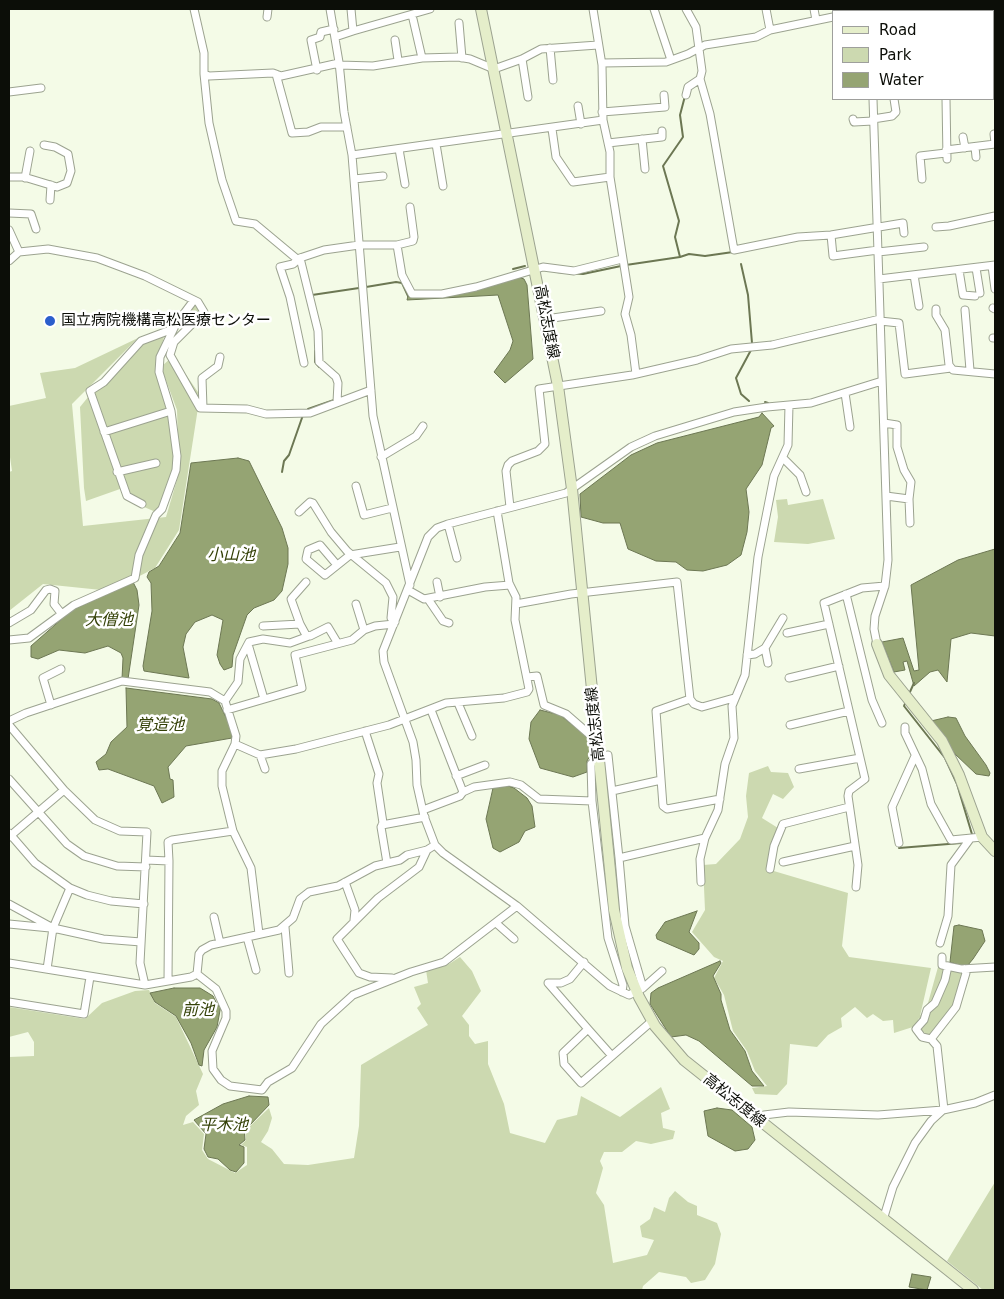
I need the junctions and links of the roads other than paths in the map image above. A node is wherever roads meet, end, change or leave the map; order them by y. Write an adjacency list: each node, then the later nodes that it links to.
1 (194, 9): 34 (street)
2 (330, 9): 17 (street)
3 (351, 9): 19 (street)
4 (430, 9): 19 (street)
5 (481, 9): 32 (main road, 高松志度線)
6 (593, 9): 22 (street)
7 (654, 9): 29 (street)
8 (686, 9): 24 (street)
9 (766, 9): 18 (street)
10 (814, 9): 15 (street)
11 (870, 10): 12 (street)
12 (887, 10)
13 (832, 17): 15 (street)
14 (413, 19): 25 (street)
15 (816, 20): 18 (street)
16 (459, 23): 26 (street)
17 (334, 29): 20 (street); 33 (street)
18 (770, 30): 24 (street)
19 (353, 31): 20 (street)
20 (335, 38): 31 (street)
21 (395, 40): 28 (street)
22 (598, 45): 23 (street); 30 (street)
23 (550, 48): 27 (street); 37 (street)
24 (697, 49): 29 (street); 36 (street)
25 (422, 58): 26 (street); 28 (street)
26 (462, 58): 32 (street)
27 (522, 59): 32 (street); 42 (street)
28 (398, 60): 31 (street)
29 (671, 60): 30 (street)
30 (602, 63): 47 (street)
31 (339, 64): 33 (street); 52 (street)
32 (494, 69): 56 (main road, 高松志度線)
33 (317, 70): 35 (street)
34 (204, 74): 35 (street); 95 (street)
35 (276, 74): 52 (street)
36 (700, 79): 41 (street); 89 (street)
37 (554, 80)
38 (40, 88): 39 (street)
39 (9, 92)
40 (664, 95): 47 (street)
41 (686, 95)
42 (528, 97)
43 (873, 100): 50 (street)
44 (894, 100): 50 (street)
45 (946, 100): 67 (street)
46 (578, 106): 51 (street)
47 (602, 112): 49 (street)
48 (853, 119): 50 (street)
49 (603, 120): 51 (street); 59 (street)
50 (873, 120): 84 (street)
51 (581, 124): 53 (street)
52 (347, 127): 68 (street)
53 (552, 129): 56 (street); 73 (street)
54 (662, 131): 58 (street)
55 (994, 134): 61 (street)
56 (507, 135): 60 (street); 100 (main road, 高松志度線)
57 (963, 138): 64 (street)
58 (642, 139): 59 (street); 70 (street)
59 (608, 142): 73 (street)
60 (436, 144): 65 (street); 79 (street)
61 (995, 144): 63 (street)
62 (44, 146): 78 (street)
63 (975, 147): 64 (street); 69 (street)
64 (965, 148): 67 (street)
65 (399, 149): 68 (street); 77 (street)
66 (30, 150): 74 (street)
67 (947, 154): 76 (street)
68 (352, 155): 75 (street)
69 (976, 158)
70 (645, 169)
71 (383, 176): 75 (street)
72 (9, 177): 74 (street)
73 (610, 177): 97 (street)
74 (25, 178): 78 (street)
75 (354, 179): 90 (street)
76 (922, 179)
77 (405, 184)
78 (52, 185): 80 (street)
79 (443, 186)
80 (50, 200)
81 (410, 207): 91 (street)
82 (9, 213): 86 (street)
83 (995, 216): 85 (street)
84 (877, 227): 88 (street); 89 (street); 93 (street)
85 (936, 227)
86 (36, 229)
87 (9, 230): 94 (street)
88 (904, 233)
89 (831, 235): 93 (street)
90 (359, 245): 91 (street); 95 (street); 121 (street)
91 (397, 245): 100 (street)
92 (924, 247): 93 (street)
93 (878, 251): 103 (street)
94 (20, 252): 96 (street); 105 (street)
95 (299, 259): 114 (street); 123 (street)
96 (9, 261)
97 (624, 263): 100 (street); 117 (street)
98 (994, 266): 99 (street); 104 (street)
99 (976, 268): 101 (street); 101 (street)
100 (536, 270): 110 (main road, 高松志度線)
101 (959, 270): 102 (street)
102 (914, 275): 103 (street); 106 (street)
103 (879, 279): 111 (street)
104 (995, 289)
105 (194, 300): 112 (street); 125 (street)
106 (918, 306)
107 (936, 309): 115 (street)
108 (965, 310): 116 (street)
109 (601, 311): 110 (street)
110 (546, 319): 120 (main road, 高松志度線)
111 (880, 320): 115 (street); 117 (street); 119 (street)
112 (173, 328): 126 (street); 130 (street)
113 (220, 357): 125 (street)
114 (304, 363)
115 (952, 368): 116 (street)
116 (970, 370): 118 (street)
117 (636, 374): 120 (street)
118 (995, 374)
119 (882, 381): 122 (street); 127 (street)
120 (558, 386): 136 (main road, 高松志度線); 141 (street)
121 (370, 390): 123 (street); 131 (street)
122 (845, 393): 124 (street); 129 (street)
123 (337, 402): 125 (street)
124 (789, 406): 132 (street); 136 (street)
125 (203, 408)
126 (171, 411): 130 (street); 162 (street)
127 (884, 423): 138 (street); 139 (street)
128 (423, 426): 131 (street)
129 (850, 427)
130 (104, 432): 134 (street)
131 (382, 457): 142 (street)
132 (783, 458): 137 (street); 178 (street)
133 (156, 463): 134 (street)
134 (117, 472): 140 (street)
135 (356, 486): 142 (street)
136 (572, 489): 141 (street); 156 (main road, 高松志度線)
137 (806, 492)
138 (886, 496): 139 (street); 154 (street)
139 (909, 499): 145 (street)
140 (142, 504)
141 (510, 507): 143 (street)
142 (392, 508): 147 (street)
143 (497, 511): 146 (street); 153 (street)
144 (299, 512): 148 (street)
145 (910, 523)
146 (448, 524): 149 (street); 155 (street)
147 (400, 546): 148 (street); 155 (street)
148 (353, 554): 150 (street); 165 (street)
149 (457, 558)
150 (338, 565): 150 (street)
151 (306, 582): 167 (street)
152 (437, 582): 158 (street)
153 (510, 585): 158 (street); 161 (street)
154 (885, 586): 157 (street); 176 (street)
155 (409, 587): 159 (street); 165 (street)
156 (582, 593): 161 (street); 186 (street); 200 (main road, 高松志度線)
157 (846, 594): 168 (street); 195 (street)
158 (440, 597): 159 (street)
159 (428, 598): 166 (street)
160 (356, 604): 170 (street)
161 (516, 604): 182 (street)
162 (61, 613): 164 (street); 173 (street)
163 (783, 618): 177 (street)
164 (9, 623)
165 (395, 623): 170 (street); 193 (street)
166 (449, 623)
167 (300, 624): 169 (street); 172 (street)
168 (829, 624): 171 (street); 180 (street)
169 (263, 626)
170 (364, 630): 174 (street)
171 (787, 633)
172 (310, 636): 174 (street); 175 (street)
173 (9, 640)
174 (337, 642): 184 (street)
175 (248, 644): 184 (street); 187 (street)
176 (876, 644): 224 (main road)
177 (765, 648): 178 (street); 179 (street)
178 (747, 655): 185 (street)
179 (768, 663)
180 (839, 666): 183 (street); 192 (street)
181 (61, 669): 189 (street)
182 (526, 677): 188 (street); 200 (street)
183 (789, 678)
184 (264, 698): 190 (street)
185 (734, 698): 186 (street); 215 (street)
186 (690, 699): 211 (street)
187 (225, 701): 189 (street); 190 (street)
188 (458, 703): 191 (street); 199 (street)
189 (51, 705): 194 (street)
190 (227, 710): 201 (street)
191 (431, 710): 193 (street); 209 (street)
192 (849, 712): 196 (street); 205 (street)
193 (405, 720): 198 (street); 219 (street)
194 (9, 723): 212 (street)
195 (882, 723)
196 (790, 725)
197 (905, 727): 203 (street)
198 (365, 731): 202 (street); 220 (street)
199 (472, 736)
200 (597, 741): 204 (main road, 高松志度線)
201 (235, 744): 202 (street); 221 (street)
202 (260, 755): 207 (street)
203 (915, 756): 225 (street); 226 (street)
204 (599, 757): 213 (street); 216 (street); 271 (main road, 高松志度線)
205 (860, 758): 208 (street); 217 (street)
206 (485, 765): 209 (street)
207 (265, 769)
208 (799, 769)
209 (456, 776): 214 (street)
210 (9, 778): 218 (street)
211 (661, 780): 213 (street); 215 (street)
212 (64, 790): 218 (street); 235 (street)
213 (612, 791): 231 (street)
214 (463, 792): 216 (street); 219 (street)
215 (720, 799): 223 (street)
216 (592, 802): 272 (street)
217 (849, 807): 228 (street); 236 (street)
218 (38, 812): 222 (street); 235 (street)
219 (424, 814): 220 (street); 227 (street)
220 (382, 825): 234 (street)
221 (233, 831): 232 (street); 250 (street)
222 (10, 835): 240 (street)
223 (705, 838): 231 (street); 238 (street)
224 (982, 838): 225 (street); 230 (main road)
225 (970, 839): 255 (street)
226 (899, 843)
227 (435, 845): 229 (street); 243 (street)
228 (855, 846): 233 (street); 239 (street)
229 (427, 850): 234 (street); 245 (street)
230 (995, 851)
231 (619, 858): 271 (street)
232 (168, 861): 235 (street); 269 (street)
233 (783, 862)
234 (387, 863): 237 (street)
235 (146, 864): 242 (street)
236 (770, 869)
237 (345, 882): 245 (street); 248 (street)
238 (702, 882)
239 (856, 887)
240 (70, 888): 242 (street); 249 (street)
241 (9, 904): 249 (street)
242 (144, 904): 253 (street)
243 (517, 906): 246 (street); 257 (street)
244 (214, 916): 254 (street)
245 (354, 920): 268 (street)
246 (496, 923): 252 (street); 268 (street)
247 (9, 924): 249 (street)
248 (285, 927): 250 (street); 265 (street)
249 (53, 928): 253 (street); 261 (street)
250 (259, 934): 251 (street)
251 (247, 937): 254 (street); 263 (street)
252 (514, 939)
253 (141, 942): 270 (street)
254 (220, 943): 266 (street)
255 (940, 943)
256 (942, 957): 259 (street)
257 (584, 962): 272 (street); 275 (street)
258 (9, 963): 261 (street)
259 (948, 966): 262 (street); 276 (street)
260 (995, 967): 262 (street)
261 (47, 969): 267 (street)
262 (964, 969): 276 (street)
263 (256, 970)
264 (662, 971): 271 (street)
265 (289, 973)
266 (197, 974): 268 (street); 269 (street)
267 (90, 977): 270 (street); 273 (street)
268 (394, 978)
269 (168, 980): 270 (street)
270 (146, 985)
271 (640, 990): 272 (street); 274 (main road, 高松志度線)
272 (622, 992)
273 (9, 1002)
274 (652, 1022): 277 (street); 280 (main road, 高松志度線)
275 (588, 1029): 277 (street); 277 (street)
276 (931, 1039): 279 (street)
277 (612, 1056)
278 (995, 1095): 279 (street)
279 (944, 1110): 280 (street); 281 (street)
280 (759, 1122): 281 (main road, 高松志度線)
281 (882, 1220): 282 (main road, 高松志度線)
282 (973, 1290)

